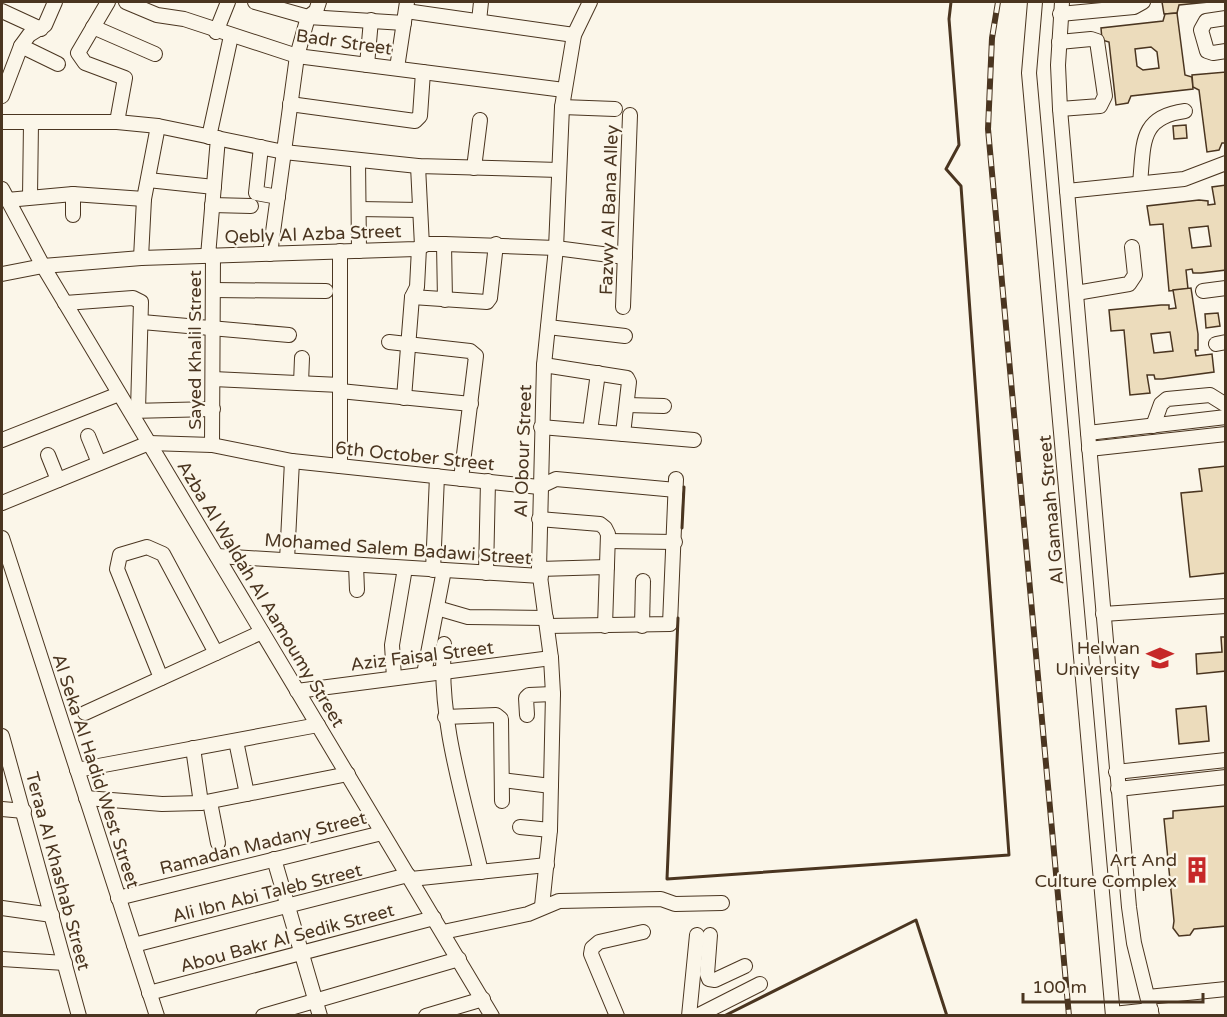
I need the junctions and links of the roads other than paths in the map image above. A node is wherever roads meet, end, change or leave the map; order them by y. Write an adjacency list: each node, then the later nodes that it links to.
1 (55, 2): 19 (street)
2 (108, 2): 18 (street)
3 (126, 2): 20 (street, Badr Street)
4 (228, 2): 20 (street)
5 (255, 2): 14 (street)
6 (319, 2): 14 (street)
7 (482, 2): 17 (street)
8 (590, 2): 21 (street, Al Obour Street)
9 (1035, 2): 215 (street, Al Gamaah Street)
10 (1143, 2): 11 (street)
11 (1061, 8): 23 (street)
12 (2, 11): 19 (street)
13 (406, 12): 16 (street); 17 (street); 31 (street)
14 (308, 17): 16 (street); 27 (street)
15 (1226, 18): 25 (street)
16 (371, 20): 29 (street)
17 (479, 21): 21 (street)
18 (93, 27): 26 (street); 44 (street)
19 (41, 29): 24 (street)
20 (216, 32): 22 (street, Badr Street)
21 (574, 34): 33 (street, Al Obour Street)
22 (231, 36): 27 (street, Badr Street); 46 (street, Sayed Khalil Street)
23 (1059, 42): 38 (street); 38 (street)
24 (21, 46): 28 (street); 30 (street)
25 (1226, 51)
26 (155, 54)
27 (297, 56): 29 (street, Badr Street); 35 (street)
28 (58, 64)
29 (367, 65): 31 (street, Badr Street)
30 (7, 67): 34 (street)
31 (398, 68): 32 (street, Badr Street)
32 (423, 72): 33 (street, Badr Street); 35 (street)
33 (564, 90): 36 (street, Al Obour Street)
34 (2, 96)
35 (290, 104): 48 (street)
36 (562, 107): 37 (street); 53 (street, Al Obour Street)
37 (615, 109)
38 (1060, 109): 57 (street)
39 (1185, 111): 55 (street)
40 (630, 115): 77 (street, Fazwy Al Bana Alley)
41 (480, 120): 52 (street)
42 (2, 122): 43 (street)
43 (31, 123): 44 (street); 59 (street)
44 (117, 123): 45 (street)
45 (158, 126): 46 (street); 54 (street)
46 (214, 137): 47 (street); 56 (street, Sayed Khalil Street)
47 (261, 147): 48 (street); 60 (street)
48 (284, 152): 49 (street); 60 (street)
49 (358, 160): 51 (street); 65 (street)
50 (1226, 163): 55 (street)
51 (418, 166): 52 (street); 66 (street)
52 (474, 168): 53 (street)
53 (560, 170): 72 (street, Al Obour Street)
54 (148, 180): 56 (street); 61 (street)
55 (1140, 183): 57 (street)
56 (214, 187): 63 (street, Sayed Khalil Street)
57 (1067, 191): 85 (street)
58 (73, 194): 59 (street); 61 (street); 67 (street)
59 (30, 196): 62 (street)
60 (278, 197): 75 (street)
61 (144, 199): 78 (street)
62 (5, 201): 79 (street, Azba Al Waldah Al Aamoumy Street)
63 (212, 205): 64 (street); 76 (street, Sayed Khalil Street)
64 (251, 207)
65 (358, 209): 66 (street); 74 (street)
66 (420, 210): 70 (street)
67 (73, 215)
68 (444, 244): 69 (street, Qebly Al Azba Street); 70 (street, Qebly Al Azba Street); 87 (street)
69 (496, 244): 72 (street, Qebly Al Azba Street); 87 (street)
70 (421, 247): 74 (street, Qebly Al Azba Street); 86 (street)
71 (1132, 247): 85 (street)
72 (556, 248): 77 (street, Qebly Al Azba Street); 91 (street, Al Obour Street)
73 (340, 251): 74 (street, Qebly Al Azba Street); 75 (street, Qebly Al Azba Street); 102 (street)
74 (359, 251)
75 (270, 254): 76 (street, Qebly Al Azba Street)
76 (211, 256): 78 (street, Qebly Al Azba Street); 82 (street, Sayed Khalil Street)
77 (625, 257): 89 (street, Fazwy Al Bana Alley)
78 (141, 258): 79 (street, Qebly Al Azba Street)
79 (43, 266): 80 (street, Qebly Al Azba Street); 88 (street, Azba Al Waldah Al Aamoumy Street)
80 (2, 274)
81 (1226, 288): 84 (street)
82 (213, 290): 83 (street); 92 (street, Sayed Khalil Street)
83 (326, 291)
84 (1203, 291)
85 (1076, 293): 116 (street)
86 (412, 297): 87 (street); 96 (street)
87 (445, 300)
88 (65, 303): 90 (street); 103 (street, Azba Al Waldah Al Aamoumy Street)
89 (623, 307)
90 (142, 322): 92 (street); 110 (street)
91 (548, 327): 94 (street); 98 (street, Al Obour Street)
92 (213, 328): 93 (street); 100 (street, Sayed Khalil Street)
93 (290, 335)
94 (625, 336)
95 (389, 342): 96 (street)
96 (408, 344): 104 (street); 105 (street)
97 (302, 358): 101 (street)
98 (543, 366): 99 (street); 113 (street, Al Obour Street)
99 (598, 373): 106 (street); 114 (street)
100 (213, 379): 101 (street); 109 (street, Sayed Khalil Street)
101 (301, 383): 102 (street)
102 (340, 388): 104 (street); 127 (street)
103 (119, 394): 110 (street, Azba Al Waldah Al Aamoumy Street); 119 (street)
104 (404, 398): 105 (street)
105 (471, 404): 129 (street)
106 (627, 405): 108 (street); 115 (street)
107 (1226, 405): 112 (street)
108 (664, 406)
109 (213, 409): 110 (street); 122 (street, Sayed Khalil Street)
110 (134, 411): 121 (street, Azba Al Waldah Al Aamoumy Street)
111 (1226, 417): 112 (street)
112 (1153, 426): 116 (street)
113 (541, 427): 114 (street); 132 (street, Al Obour Street)
114 (590, 431): 115 (street)
115 (623, 434): 120 (street)
116 (1088, 434): 123 (street)
117 (1226, 434): 123 (street)
118 (88, 436): 126 (street)
119 (2, 440)
120 (694, 440)
121 (149, 443): 122 (street, 6th October Street); 126 (street); 138 (street, Azba Al Waldah Al Aamoumy Street)
122 (213, 445): 125 (street, 6th October Street)
123 (1089, 449): 150 (street)
124 (48, 455): 130 (street)
125 (292, 461): 127 (street, 6th October Street); 139 (street)
126 (99, 463): 130 (street)
127 (340, 466): 128 (street, 6th October Street)
128 (436, 476): 129 (street, 6th October Street); 143 (street)
129 (461, 479): 131 (street, 6th October Street)
130 (58, 480): 133 (street)
131 (488, 482): 132 (street, 6th October Street); 144 (street)
132 (539, 487): 134 (street, Al Obour Street); 137 (street, 6th October Street)
133 (2, 503)
134 (539, 519): 136 (street); 145 (street, Al Obour Street)
135 (2, 538): 172 (street, Al Seka Al Hadid West Street)
136 (608, 541): 137 (street); 141 (street)
137 (675, 542): 153 (street)
138 (216, 556): 139 (street, Mohamed Salem Badawi Street); 154 (street, Azba Al Waldah Al Aamoumy Street)
139 (286, 560): 140 (street, Mohamed Salem Badawi Street)
140 (356, 565): 142 (street, Mohamed Salem Badawi Street); 147 (street)
141 (607, 567): 145 (street, Mohamed Salem Badawi Street); 152 (street)
142 (405, 568): 143 (street, Mohamed Salem Badawi Street); 161 (street)
143 (439, 570): 144 (street, Mohamed Salem Badawi Street); 149 (street)
144 (486, 573): 145 (street, Mohamed Salem Badawi Street)
145 (540, 573): 151 (street, Al Obour Street)
146 (643, 581): 153 (street)
147 (357, 590)
148 (1226, 606): 150 (street)
149 (437, 609): 151 (street); 159 (street)
150 (1103, 614): 173 (street)
151 (547, 622): 152 (street); 157 (street, Al Obour Street)
152 (605, 626): 153 (street)
153 (642, 626)
154 (262, 632): 156 (street); 162 (street, Azba Al Waldah Al Aamoumy Street)
155 (444, 644): 158 (street)
156 (216, 654): 160 (street); 160 (street)
157 (551, 658): 158 (street, Aziz Faisal Street); 163 (street, Al Obour Street)
158 (442, 672): 159 (street, Aziz Faisal Street); 166 (street)
159 (424, 674): 161 (street, Aziz Faisal Street)
160 (161, 678): 164 (street)
161 (394, 678): 162 (street, Aziz Faisal Street)
162 (297, 691): 167 (street, Azba Al Waldah Al Aamoumy Street)
163 (553, 694): 165 (street); 178 (street, Al Obour Street)
164 (85, 713)
165 (527, 715)
166 (445, 717): 177 (street); 192 (street)
167 (318, 725): 169 (street); 174 (street, Azba Al Waldah Al Aamoumy Street)
168 (2, 736): 175 (street, Teraa Al Khashab Street)
169 (236, 741): 170 (street); 180 (street)
170 (193, 748): 172 (street); 183 (street)
171 (1226, 760): 173 (street)
172 (77, 770): 181 (street, Al Seka Al Hadid West Street)
173 (1116, 772): 179 (street)
174 (348, 774): 180 (street); 188 (street, Azba Al Waldah Al Aamoumy Street)
175 (8, 776): 185 (street, Teraa Al Khashab Street)
176 (1226, 777): 179 (street)
177 (502, 780): 178 (street); 182 (street)
178 (551, 786): 187 (street, Al Obour Street)
179 (1118, 789): 214 (street)
180 (247, 794): 183 (street)
181 (86, 798): 183 (street); 194 (street, Al Seka Al Hadid West Street)
182 (502, 801)
183 (205, 802): 189 (street)
184 (2, 809): 185 (street)
185 (24, 811): 199 (street, Teraa Al Khashab Street)
186 (520, 827): 187 (street)
187 (550, 830): 191 (street, Al Obour Street)
188 (382, 833): 190 (street, Ramadan Madany Street); 193 (street, Azba Al Waldah Al Aamoumy Street)
189 (218, 843)
190 (274, 859): 194 (street, Ramadan Madany Street); 196 (street)
191 (547, 866): 192 (street, Ali Ibn Abi Taleb Street); 197 (street, Al Obour Street)
192 (481, 872): 193 (street, Ali Ibn Abi Taleb Street)
193 (410, 877): 196 (street, Ali Ibn Abi Taleb Street); 200 (street, Azba Al Waldah Al Aamoumy Street)
194 (118, 898): 203 (street, Al Seka Al Hadid West Street)
195 (722, 903): 197 (street)
196 (288, 906): 203 (street, Ali Ibn Abi Taleb Street); 204 (street)
197 (542, 906): 201 (street)
198 (2, 908): 199 (street)
199 (52, 915): 207 (street, Teraa Al Khashab Street)
200 (434, 918): 201 (street, Azba Al Waldah Al Aamoumy Street); 204 (street, Abou Bakr Al Sedik Street)
201 (442, 932): 206 (street, Azba Al Waldah Al Aamoumy Street)
202 (644, 932): 222 (street)
203 (134, 945): 211 (street, Al Seka Al Hadid West Street)
204 (302, 954): 211 (street, Abou Bakr Al Sedik Street); 213 (street)
205 (2, 959): 207 (street)
206 (459, 959): 212 (street, Azba Al Waldah Al Aamoumy Street); 213 (street)
207 (65, 963): 216 (street, Teraa Al Khashab Street)
208 (745, 966): 223 (street)
209 (760, 984): 224 (street)
210 (1226, 989): 214 (street)
211 (149, 993): 217 (street, Al Seka Al Hadid West Street)
212 (483, 999): 220 (street); 221 (street, Azba Al Waldah Al Aamoumy Street)
213 (316, 1000): 218 (street); 219 (street)
214 (1150, 1008): 215 (street)
215 (1113, 1015)
216 (79, 1016)
217 (157, 1016)
218 (264, 1016)
219 (320, 1016)
220 (426, 1016)
221 (492, 1016)
222 (617, 1016)
223 (689, 1016)
224 (697, 1016)

